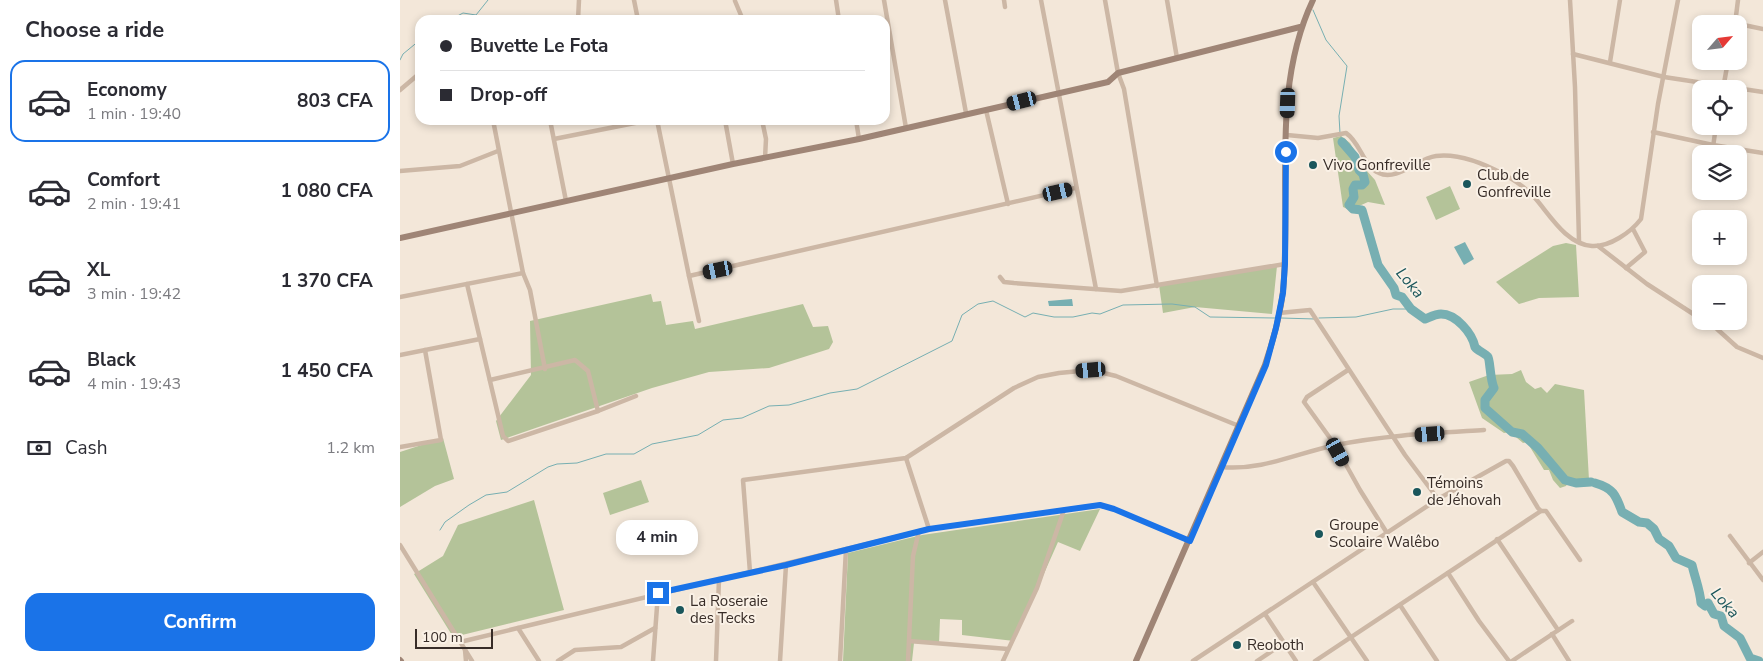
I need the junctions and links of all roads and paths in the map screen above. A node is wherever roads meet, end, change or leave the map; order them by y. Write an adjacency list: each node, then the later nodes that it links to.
1 (579, 0): 17 (street)
2 (634, 0): 18 (street)
3 (836, 0): 20 (street)
4 (884, 0): 21 (street)
5 (945, 0): 39 (street)
6 (1004, 0): 16 (street)
7 (1041, 0): 36 (street)
8 (1105, 0): 30 (street)
9 (1167, 0): 28 (street)
10 (1312, 0): 24 (street)
11 (1570, 0): 27 (street)
12 (1620, 0): 29 (street)
13 (1678, 0): 32 (street)
14 (1738, 0): 22 (street)
15 (734, 1): 19 (street)
16 (1005, 7)
17 (578, 15)
18 (637, 15)
19 (741, 15)
20 (838, 15)
21 (887, 15)
22 (1737, 15)
23 (1748, 26): 25 (street)
24 (1300, 27): 28 (street); 49 (street)
25 (1763, 29)
26 (890, 35): 47 (street)
27 (1573, 54): 29 (street); 67 (street)
28 (1176, 58): 30 (street)
29 (1610, 62): 32 (street)
30 (1118, 73): 36 (street); 75 (street)
31 (415, 77): 34 (street)
32 (1664, 77): 33 (street); 48 (street)
33 (1692, 82)
34 (400, 90)
35 (1747, 90): 37 (street)
36 (1058, 92): 38 (street); 61 (street)
37 (1763, 92)
38 (986, 110): 39 (street); 63 (street)
39 (966, 113): 47 (street)
40 (494, 125): 55 (street)
41 (551, 125): 52 (street)
42 (626, 125): 52 (street)
43 (658, 125): 60 (street)
44 (726, 125): 58 (street)
45 (763, 125): 57 (street)
46 (857, 125): 51 (street)
47 (906, 128): 51 (street)
48 (1653, 132): 53 (street); 65 (street)
49 (1287, 135): 67 (street); 69 (street)
50 (1715, 135): 53 (street)
51 (859, 139): 57 (street)
52 (554, 140): 62 (street)
53 (1713, 145)
54 (1747, 150): 56 (street)
55 (498, 151): 59 (street); 64 (street)
56 (1763, 153)
57 (765, 158): 58 (street)
58 (733, 164): 60 (street)
59 (400, 171)
60 (668, 179): 62 (street); 72 (street)
61 (1075, 188): 63 (street); 76 (street)
62 (566, 201): 64 (street)
63 (1008, 204): 72 (street)
64 (511, 213): 66 (street); 71 (street)
65 (1633, 229): 68 (street); 70 (street)
66 (400, 238)
67 (1579, 241): 68 (street)
68 (1598, 246): 70 (street)
69 (1285, 264): 75 (street); 78 (street)
70 (1626, 268): 79 (street)
71 (523, 273): 74 (street); 86 (street)
72 (689, 276): 80 (street)
73 (1000, 277): 76 (street)
74 (467, 284): 77 (street); 82 (street)
75 (1157, 286): 76 (street)
76 (1096, 289)
77 (400, 297)
78 (1279, 313): 87 (street); 91 (street)
79 (1692, 313)
80 (699, 321)
81 (1718, 330): 85 (street)
82 (480, 339): 83 (street); 88 (street)
83 (425, 350): 84 (street); 95 (street)
84 (400, 355)
85 (1763, 358)
86 (545, 369): 88 (street); 90 (street)
87 (1348, 370): 93 (street); 94 (street)
88 (490, 380): 90 (street)
89 (636, 396): 90 (street)
90 (598, 411)
91 (1239, 426): 96 (street); 97 (street)
92 (1484, 430): 93 (street)
93 (1393, 436): 94 (street); 98 (street)
94 (1335, 445): 97 (street); 103 (street)
95 (400, 447)
96 (906, 458): 101 (street); 113 (street)
97 (1221, 467): 106 (street)
98 (1438, 499): 100 (street); 103 (street)
99 (1064, 510): 101 (street); 106 (street); 131 (street)
100 (1541, 511): 105 (street); 110 (street)
101 (929, 529): 102 (street)
102 (919, 531): 108 (street); 127 (street)
103 (1387, 532): 117 (street)
104 (1730, 536): 111 (street)
105 (1497, 539): 114 (street); 124 (street)
106 (1190, 541): 142 (street)
107 (400, 545): 128 (street)
108 (846, 549): 112 (street); 139 (street)
109 (1763, 552): 111 (street)
110 (1580, 560)
111 (1749, 563): 116 (street)
112 (786, 565): 113 (street); 138 (street)
113 (750, 572): 115 (street)
114 (1448, 573): 119 (street); 149 (street)
115 (719, 580): 118 (street); 137 (street)
116 (1763, 580)
117 (1313, 582): 120 (street); 126 (street)
118 (658, 593): 122 (street); 123 (street)
119 (1400, 605): 126 (street); 148 (street)
120 (1265, 614): 129 (street); 143 (street)
121 (1572, 621): 124 (street)
122 (518, 628): 128 (street); 134 (street)
123 (655, 628): 135 (street); 136 (street)
124 (1558, 630): 125 (street)
125 (1552, 634): 149 (street); 150 (street)
126 (1351, 638): 146 (street); 147 (street)
127 (909, 641): 131 (street); 140 (street)
128 (460, 642): 130 (street)
129 (1284, 643): 144 (street); 145 (street)
130 (464, 648): 132 (street); 133 (street)
131 (1008, 649): 141 (street)
132 (466, 661)
133 (472, 661)
134 (539, 661)
135 (558, 661)
136 (653, 661)
137 (716, 661)
138 (780, 661)
139 (840, 661)
140 (908, 661)
141 (1003, 661)
142 (1136, 661)
143 (1193, 661)
144 (1257, 661)
145 (1296, 661)
146 (1316, 661)
147 (1367, 661)
148 (1437, 661)
149 (1511, 661)
150 (1569, 661)

